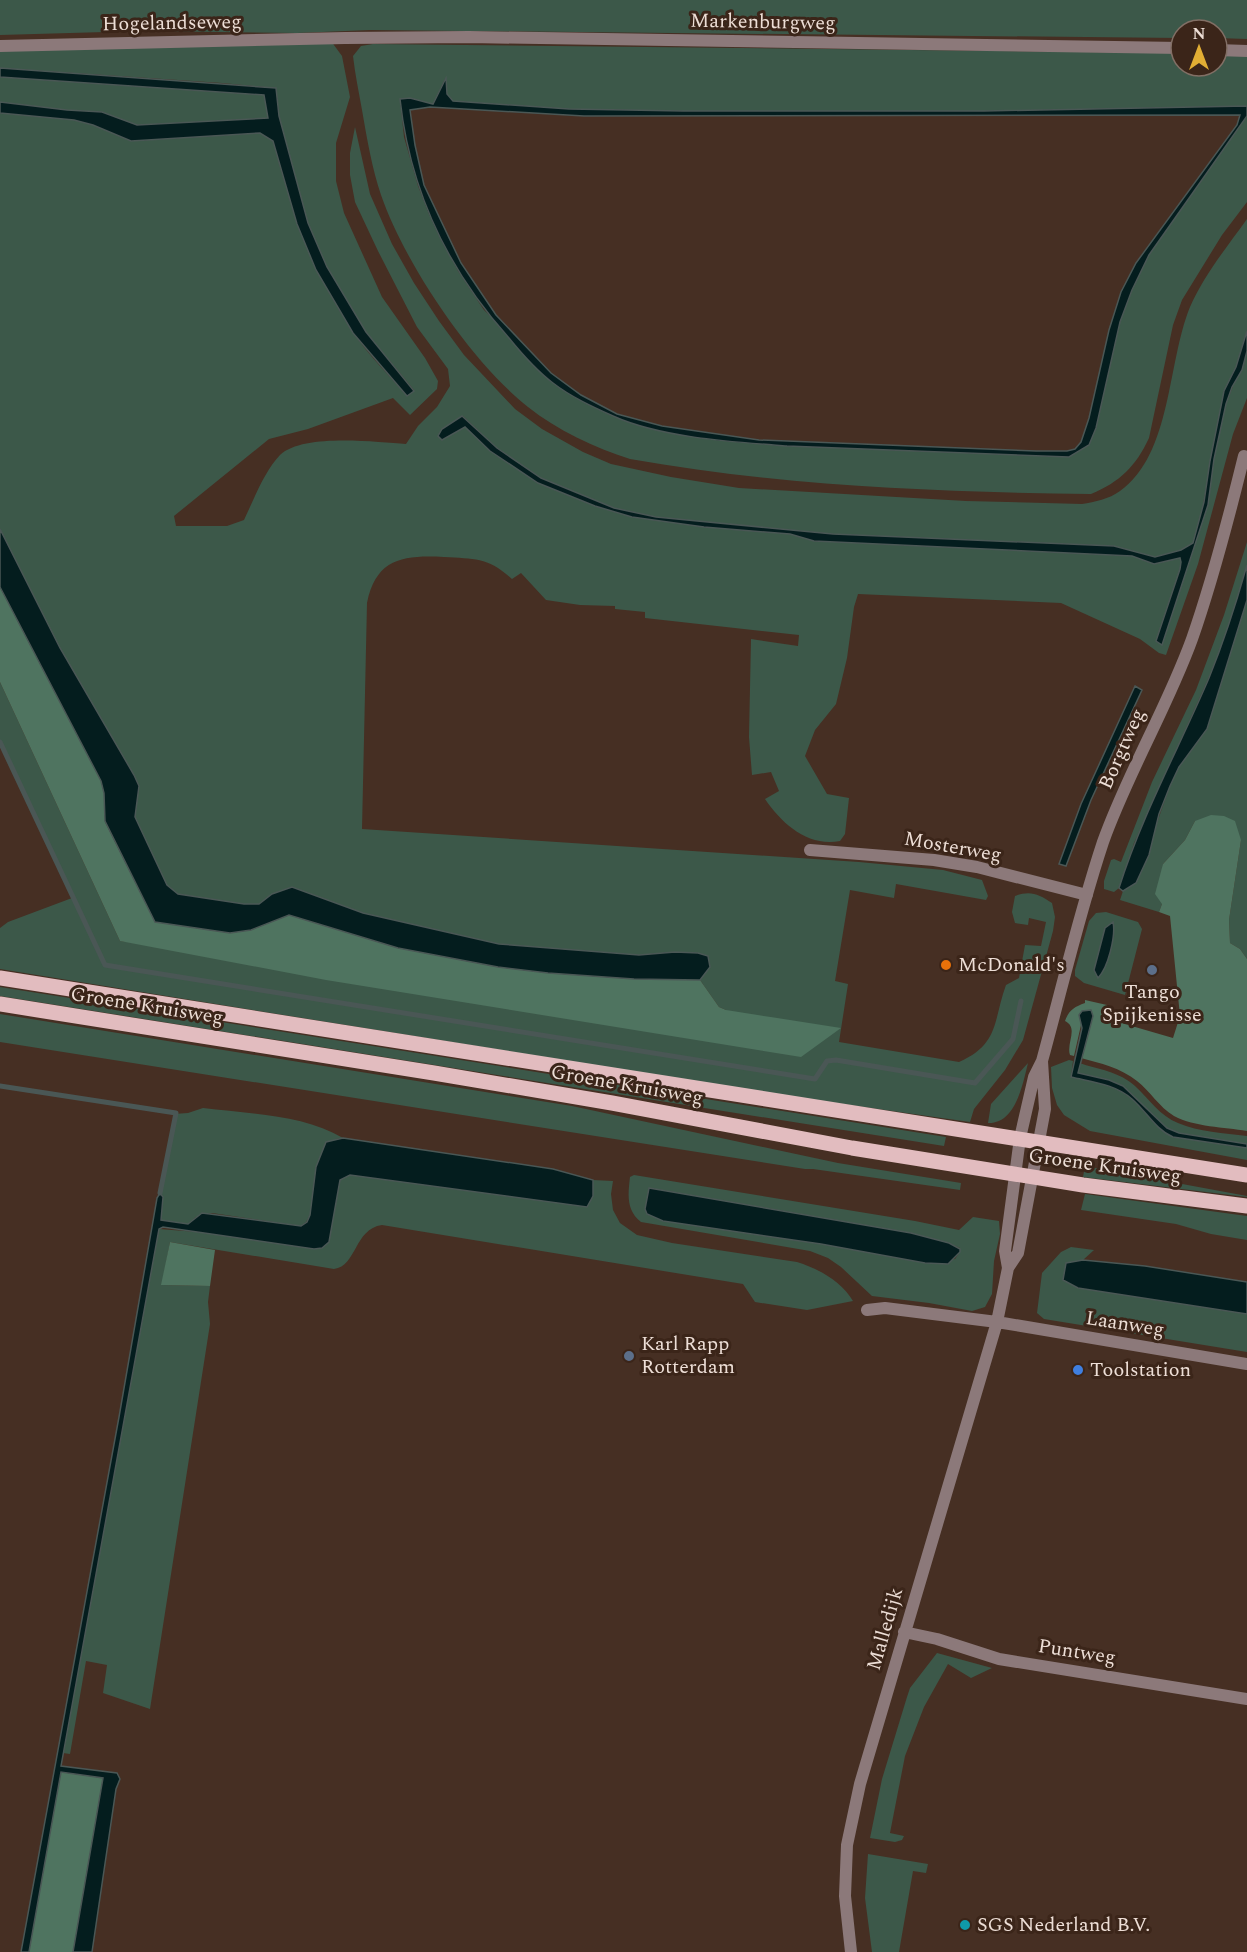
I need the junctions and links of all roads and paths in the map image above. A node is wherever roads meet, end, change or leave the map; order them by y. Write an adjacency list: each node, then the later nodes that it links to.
1 (345, 38): 2 (street, Hogelandseweg); 3 (street, Markenburgweg)
2 (0, 46)
3 (1169, 48)
4 (1229, 50): 5 (street)
5 (1247, 51)
6 (1244, 456): 8 (street, Borgtweg)
7 (810, 850): 8 (street, Mosterweg)
8 (1087, 895): 11 (street, Borgtweg)
9 (0, 978): 12 (main road, Groene Kruisweg)
10 (0, 1004): 14 (main road, Groene Kruisweg)
11 (1042, 1061): 12 (street, Borgtweg); 13 (street, Borgtweg)
12 (1020, 1138): 13 (main road, Groene Kruisweg); 14 (street, Borgtweg)
13 (1039, 1141): 15 (main road, Groene Kruisweg); 16 (street, Borgtweg)
14 (1015, 1175): 16 (main road, Groene Kruisweg); 18 (street, Malledijk)
15 (1247, 1175)
16 (1033, 1177): 17 (main road, Groene Kruisweg); 18 (street, Malledijk)
17 (1247, 1206)
18 (1008, 1268): 20 (street, Malledijk)
19 (867, 1310): 20 (street)
20 (997, 1322): 21 (street, Laanweg); 22 (street, Malledijk)
21 (1247, 1364)
22 (904, 1632): 23 (street, Puntweg); 24 (street, Malledijk)
23 (1247, 1699)
24 (851, 1952)

